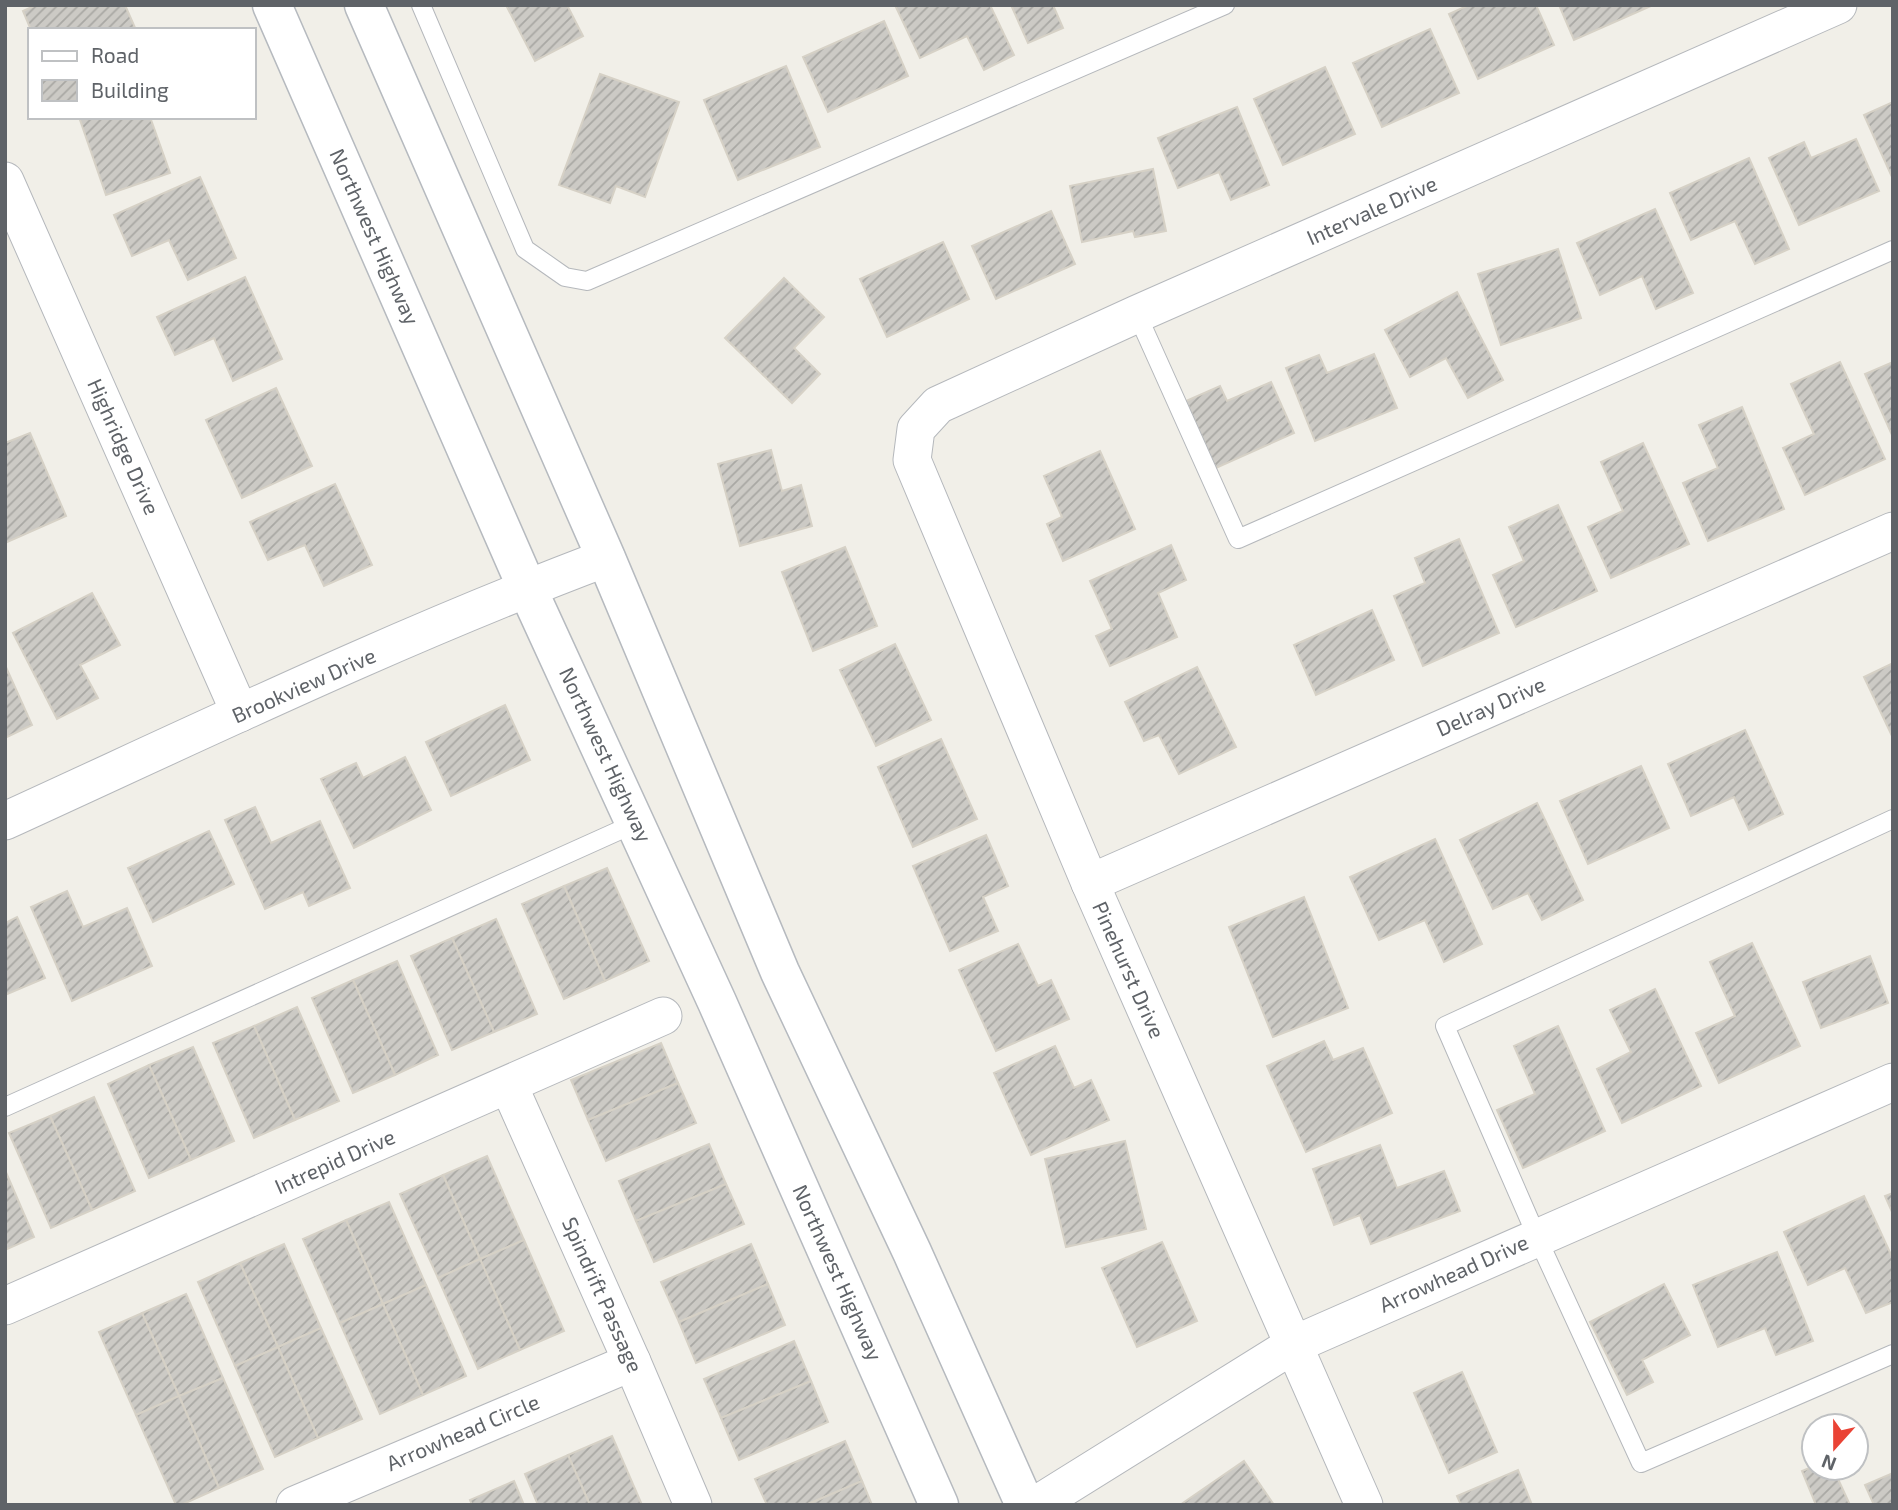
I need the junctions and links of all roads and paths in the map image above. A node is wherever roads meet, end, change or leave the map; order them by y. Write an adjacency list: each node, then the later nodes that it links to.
1 (272, 5): 12 (main road, Northwest Highway)
2 (364, 5): 11 (main road)
3 (421, 5): 4 (lane)
4 (1225, 5)
5 (1838, 5): 8 (street, Intervale Drive)
6 (5, 181): 13 (street, Highridge Drive)
7 (1893, 250): 8 (lane)
8 (1137, 314): 9 (street, Intervale Drive)
9 (916, 429): 17 (street, Pinehurst Drive)
10 (1893, 531): 17 (street, Delray Drive)
11 (606, 558): 12 (street, Brookview Drive); 30 (main road)
12 (527, 587): 13 (street, Brookview Drive); 16 (main road, Northwest Highway)
13 (240, 713): 15 (street, Brookview Drive)
14 (1893, 819): 22 (lane)
15 (5, 821)
16 (636, 823): 21 (lane); 29 (main road, Northwest Highway)
17 (1090, 883): 24 (street, Pinehurst Drive)
18 (663, 1016): 20 (street, Intrepid Drive)
19 (1893, 1082): 22 (street, Arrowhead Drive)
20 (509, 1086): 23 (street, Intrepid Drive); 26 (street, Spindrift Passage)
21 (5, 1107)
22 (1537, 1237): 24 (street, Arrowhead Drive); 25 (lane)
23 (5, 1306)
24 (1293, 1345): 31 (street, Arrowhead Drive); 32 (street, Pinehurst Drive)
25 (1893, 1354)
26 (632, 1362): 27 (street, Arrowhead Circle); 28 (street, Spindrift Passage)
27 (295, 1505)
28 (693, 1505)
29 (939, 1505)
30 (1025, 1505)
31 (1036, 1505)
32 (1364, 1505)

